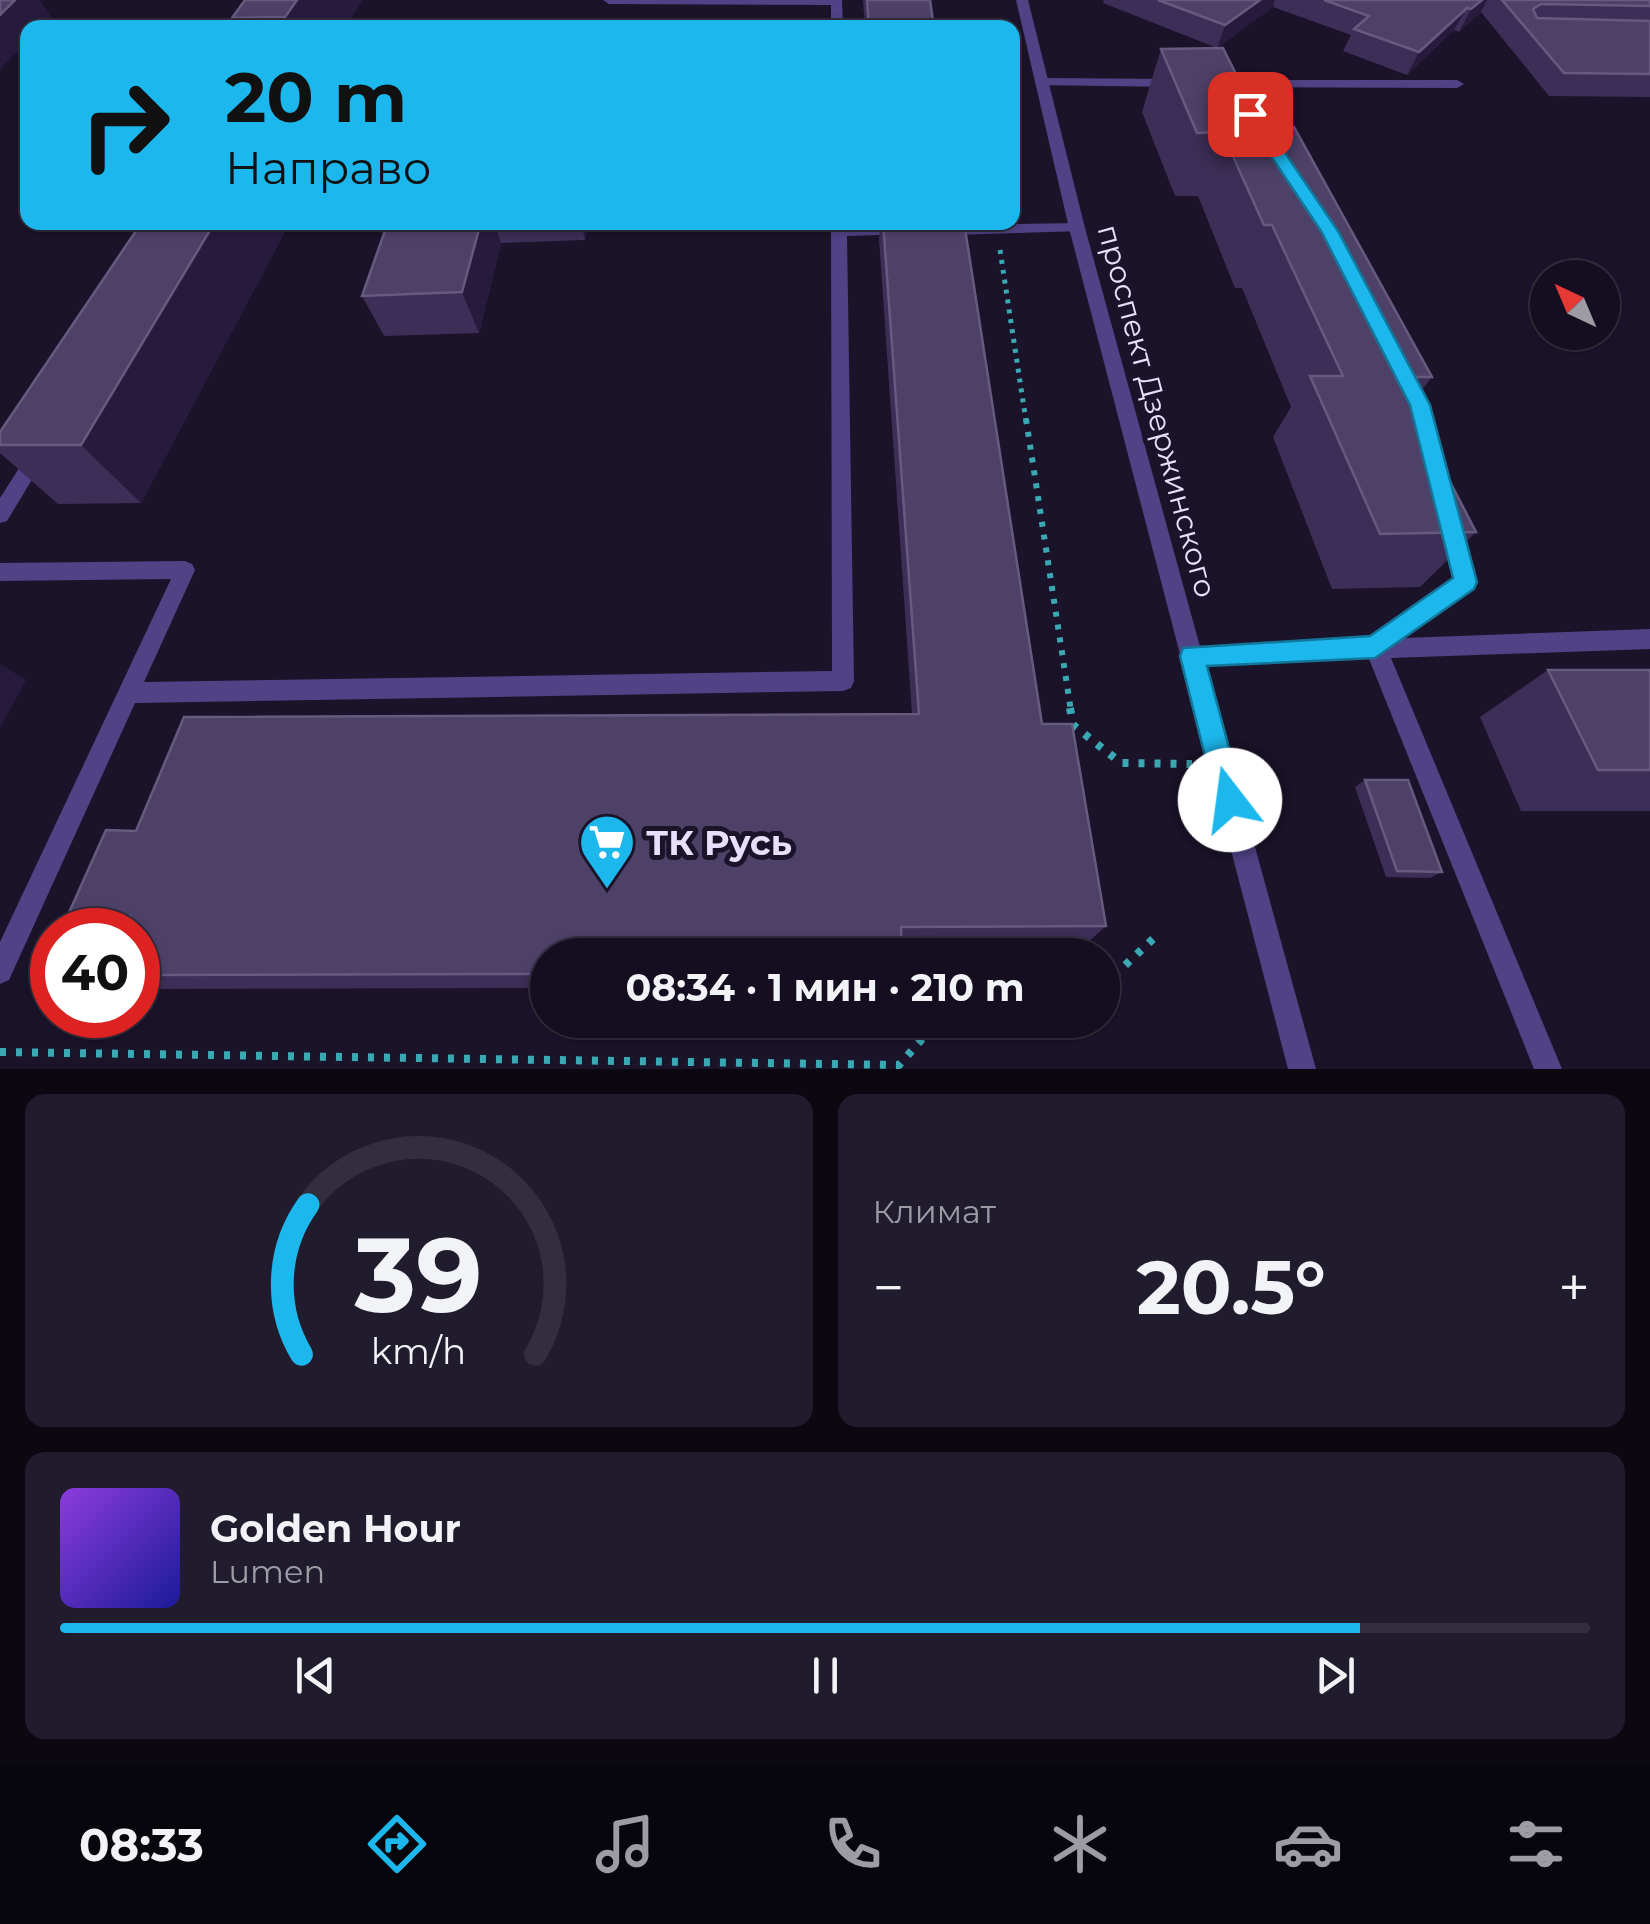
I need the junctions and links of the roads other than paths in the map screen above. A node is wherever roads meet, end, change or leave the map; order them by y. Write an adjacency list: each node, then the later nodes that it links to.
1 (609, 0): 3 (street)
2 (1022, 0): 4 (street, проспект Дзержинского)
3 (838, 20)
4 (1042, 82): 5 (street); 6 (street, проспект Дзержинского)
5 (1457, 84)
6 (1076, 228): 7 (street); 15 (street, проспект Дзержинского)
7 (1020, 229)
8 (839, 230): 16 (street)
9 (1393, 353): 14 (street)
10 (52, 434): 11 (street)
11 (0, 515)
12 (0, 572): 16 (street)
13 (1650, 640): 14 (street)
14 (1375, 647): 15 (street); 19 (street)
15 (1192, 656): 18 (street, проспект Дзержинского)
16 (127, 693): 17 (street)
17 (0, 971)
18 (1302, 1069)
19 (1548, 1069)

